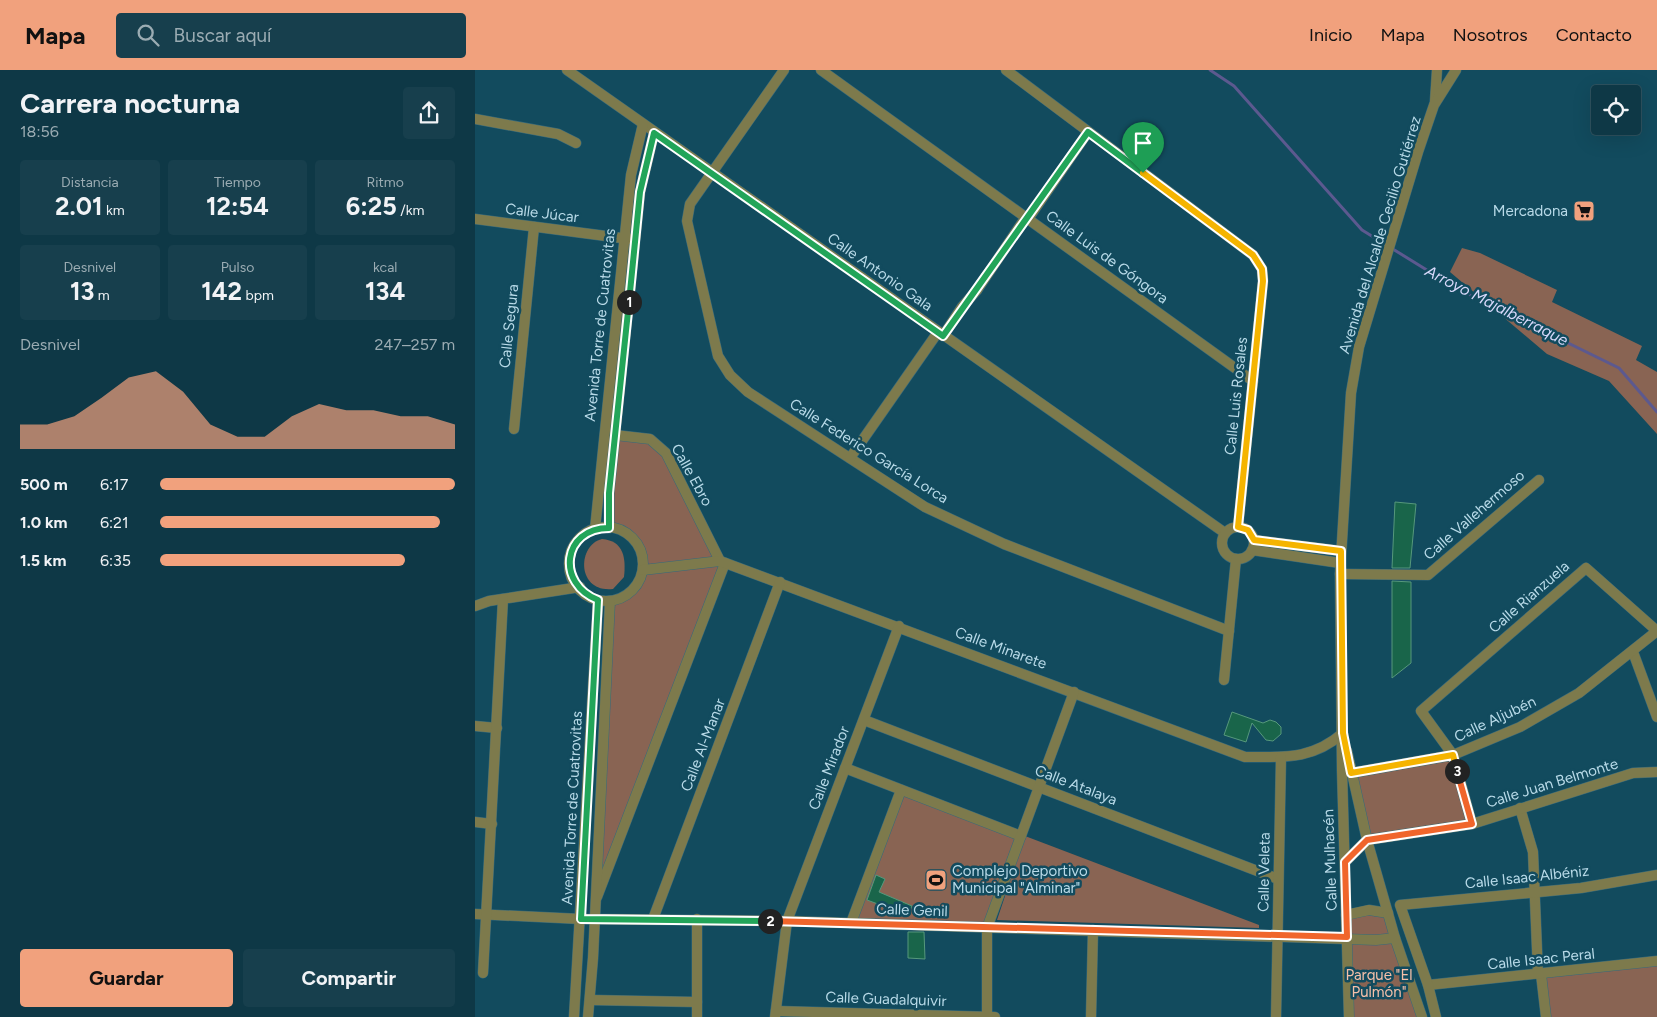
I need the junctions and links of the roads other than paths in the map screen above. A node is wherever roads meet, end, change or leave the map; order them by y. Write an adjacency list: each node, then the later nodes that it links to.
1 (567, 70): 9 (street, Calle Antonio Gala)
2 (784, 70): 13 (street, Calle Federico García Lorca)
3 (821, 70): 14 (street, Calle Luis de Góngora)
4 (1006, 70): 10 (street)
5 (1437, 70): 7 (street)
6 (1456, 70): 7 (street)
7 (1434, 105): 30 (street, Avenida del Alcalde Cecilio Gutiérrez)
8 (475, 119): 12 (street)
9 (643, 124): 11 (street, Calle Antonio Gala); 17 (street, Avenida Torre de Cuatrovitas)
10 (1088, 132): 14 (street); 20 (street, Calle Luis Rosales)
11 (654, 133): 13 (street, Calle Antonio Gala); 18 (street, Avenida Torre de Cuatrovitas)
12 (577, 143)
13 (712, 173): 19 (street, Calle Antonio Gala); 23 (street, Calle Federico García Lorca)
14 (1027, 218): 19 (street); 20 (street, Calle Luis de Góngora)
15 (475, 219): 16 (street, Calle Júcar)
16 (534, 227): 17 (street, Calle Júcar); 21 (street, Calle Segura)
17 (623, 238): 18 (street, Calle Júcar); 27 (street, Avenida Torre de Cuatrovitas)
18 (635, 240): 22 (street, Avenida Torre de Cuatrovitas)
19 (941, 334): 23 (street); 28 (street, Calle Antonio Gala)
20 (1253, 381): 25 (street, Calle Luis Rosales)
21 (515, 429)
22 (615, 435): 26 (street, Avenida Torre de Cuatrovitas); 32 (street, Calle Ebro)
23 (850, 458): 43 (street, Calle Federico García Lorca)
24 (1539, 480): 35 (street, Calle Vallehermoso)
25 (1238, 527): 28 (street); 29 (street)
26 (609, 528): 27 (street); 34 (street)
27 (595, 529): 37 (street)
28 (1225, 533): 31 (street)
29 (1253, 545): 30 (street); 31 (street); 33 (street)
30 (1341, 551): 33 (street, Avenida del Alcalde Cecilio Gutiérrez)
31 (1236, 559): 43 (street)
32 (723, 562): 34 (street, Calle Minarete); 36 (street, Calle Minarete); 70 (street)
33 (1340, 563): 35 (street, Avenida del Alcalde Cecilio Gutiérrez)
34 (643, 570): 40 (street)
35 (1340, 574): 52 (street, Avenida del Alcalde Cecilio Gutiérrez)
36 (780, 582): 42 (street, Calle Minarete); 77 (street, Calle Al-Manar)
37 (580, 587): 38 (street); 39 (street)
38 (503, 599): 41 (street); 51 (street)
39 (598, 600): 40 (street); 76 (street, Avenida Torre de Cuatrovitas)
40 (611, 601): 70 (street, Avenida Torre de Cuatrovitas)
41 (475, 606)
42 (899, 626): 47 (street, Calle Minarete); 49 (street, Calle Mirador)
43 (1229, 631): 46 (street)
44 (1657, 631): 45 (street, Calle Aljubén); 53 (street, Calle Rianzuela)
45 (1633, 652): 48 (street); 53 (street, Calle Aljubén)
46 (1224, 680)
47 (1074, 692): 54 (street, Calle Minarete); 58 (street)
48 (1657, 718)
49 (864, 720): 55 (street, Calle Mirador); 58 (street, Calle Atalaya)
50 (475, 726): 51 (street)
51 (497, 728): 62 (street)
52 (1343, 733): 54 (street, Calle Minarete); 57 (street); 66 (street, Calle Mulhacén)
53 (1453, 755): 57 (street, Calle Aljubén); 63 (street)
54 (1281, 757): 68 (street, Calle Veleta)
55 (845, 768): 59 (street); 79 (street, Calle Mirador)
56 (1657, 772): 60 (street, Calle Juan Belmonte)
57 (1351, 773): 65 (street)
58 (1039, 787): 64 (street); 68 (street, Calle Atalaya)
59 (901, 790): 64 (street); 80 (street)
60 (1520, 808): 63 (street, Calle Juan Belmonte); 69 (street)
61 (475, 822): 62 (street)
62 (492, 824): 73 (street)
63 (1472, 824): 65 (street, Calle Juan Belmonte)
64 (1021, 836): 82 (street)
65 (1367, 840): 66 (street); 71 (street)
66 (1345, 862): 74 (street, Calle Mulhacén)
67 (1657, 875): 69 (street, Calle Isaac Albéniz)
68 (1278, 878): 85 (street, Calle Veleta)
69 (1536, 891): 81 (street, Calle Isaac Albéniz); 89 (street)
70 (595, 901): 75 (street, Avenida Torre de Cuatrovitas)
71 (1388, 913): 74 (street); 84 (street)
72 (475, 914): 73 (street, Calle Genil)
73 (487, 915): 76 (street, Calle Genil); 88 (street)
74 (1346, 915): 86 (street, Calle Mulhacén)
75 (595, 918): 76 (street, Calle Genil); 77 (street, Calle Genil); 91 (street, Avenida Torre de Cuatrovitas)
76 (581, 919): 95 (street, Avenida Torre de Cuatrovitas)
77 (653, 919): 78 (street, Calle Genil)
78 (697, 920): 79 (street, Calle Genil); 92 (street)
79 (787, 921): 80 (street, Calle Genil); 93 (street, Calle Mirador)
80 (851, 923): 82 (street, Calle Genil)
81 (1407, 926): 84 (street, Calle Genil); 90 (street)
82 (987, 928): 83 (street, Calle Genil); 98 (street)
83 (1093, 930): 85 (street, Calle Genil); 100 (street)
84 (1394, 934): 86 (street, Calle Genil); 103 (street)
85 (1278, 935): 86 (street, Calle Genil); 101 (street, Calle Veleta)
86 (1347, 937): 102 (street, Calle Mulhacén)
87 (1657, 961): 89 (street, Calle Isaac Peral)
88 (483, 973)
89 (1539, 974): 90 (street, Calle Isaac Peral); 105 (street)
90 (1428, 985): 104 (street)
91 (590, 1000): 92 (street); 96 (street, Avenida Torre de Cuatrovitas)
92 (697, 1002): 97 (street)
93 (775, 1014): 94 (street, Calle Guadalquivir)
94 (901, 1016): 98 (street, Calle Guadalquivir)
95 (574, 1017)
96 (588, 1017)
97 (697, 1017)
98 (987, 1017): 99 (street, Calle Guadalquivir)
99 (995, 1017)
100 (1091, 1017)
101 (1276, 1017)
102 (1349, 1017)
103 (1421, 1017)
104 (1436, 1017)
105 (1546, 1017)

